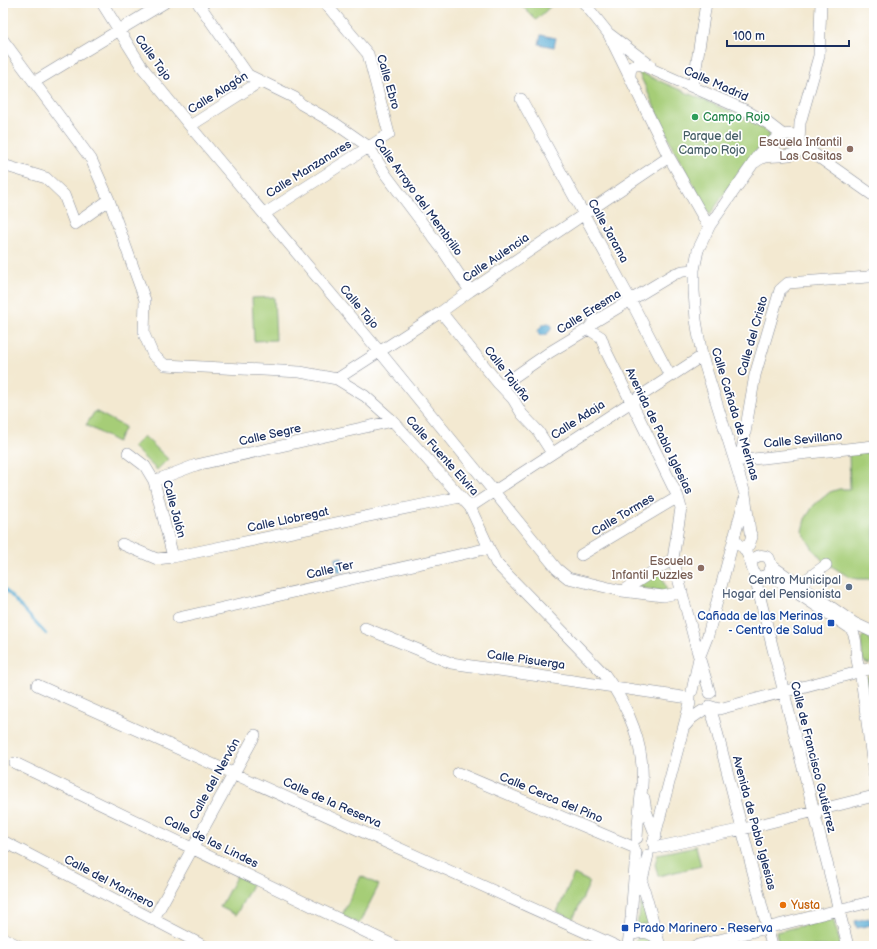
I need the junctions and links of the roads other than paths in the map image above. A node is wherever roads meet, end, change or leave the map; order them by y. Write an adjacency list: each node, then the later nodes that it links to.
1 (102, 3): 8 (street, Calle Tajo)
2 (164, 3): 8 (street)
3 (198, 3): 13 (street, Calle Arroyo del Membrillo)
4 (325, 3): 19 (street, Calle Ebro)
5 (584, 3): 9 (street)
6 (706, 3): 15 (street)
7 (821, 3): 17 (street)
8 (118, 30): 14 (street); 18 (street, Calle Tajo)
9 (608, 32): 11 (street, Calle Madrid); 12 (street)
10 (3, 40): 14 (street)
11 (658, 72): 12 (street, Calle Madrid); 15 (street, Calle Madrid)
12 (630, 75): 24 (street)
13 (261, 81): 18 (street, Calle Alagón); 22 (street, Calle Arroyo del Membrillo)
14 (34, 82): 29 (street)
15 (693, 88): 20 (street, Calle Madrid)
16 (521, 99): 31 (street, Calle Jarama)
17 (800, 123): 20 (street, Calle Cañada de Merinas); 21 (street)
18 (190, 126): 30 (street, Calle Tajo)
19 (389, 134): 22 (street, Calle Manzanares)
20 (782, 135): 21 (street); 23 (street); 27 (street, Calle Cañada de Merinas)
21 (800, 143): 23 (street); 25 (street)
22 (369, 147): 30 (street, Calle Manzanares); 35 (street, Calle Arroyo del Membrillo)
23 (784, 156): 25 (street); 27 (street)
24 (669, 157): 31 (street, Calle Aulencia); 32 (street)
25 (822, 159): 28 (street)
26 (3, 165): 29 (street)
27 (752, 165): 32 (street, Calle Cañada de Merinas)
28 (874, 196)
29 (109, 200): 42 (street, Calle Fuente Elvira)
30 (264, 214): 39 (street, Calle Tajo)
31 (584, 215): 35 (street, Calle Aulencia); 36 (street, Calle Jarama)
32 (710, 225): 33 (street, Calle Cañada de Merinas)
33 (694, 270): 36 (street, Calle Eresma); 40 (street, Calle Cañada de Merinas)
34 (874, 274): 49 (street, Calle del Cristo)
35 (470, 291): 37 (street, Calle Aulencia)
36 (631, 301): 38 (street, Calle Eresma); 41 (street, Calle Jarama)
37 (440, 312): 39 (street, Calle Aulencia); 43 (street, Calle Tajuña)
38 (588, 329): 43 (street, Calle Eresma); 44 (street, Avenida de Pablo Iglesias)
39 (380, 352): 42 (street, Calle Aulencia); 51 (street, Calle Tajo)
40 (702, 356): 41 (street, Calle Adaja); 49 (street, Calle Cañada de Merinas)
41 (670, 376): 44 (street, Calle Adaja)
42 (337, 380): 45 (street, Calle Fuente Elvira)
43 (502, 386): 48 (street, Calle Tajuña)
44 (631, 401): 48 (street, Calle Adaja); 54 (street, Avenida de Pablo Iglesias)
45 (393, 421): 50 (street, Calle Segre); 53 (street, Calle Fuente Elvira)
46 (874, 446): 49 (street, Calle Sevillano)
47 (128, 453): 50 (street, Calle Jalón)
48 (552, 453): 51 (street, Calle Adaja)
49 (735, 461): 52 (street, Calle Cañada de Merinas)
50 (154, 481): 61 (street, Calle Jalón)
51 (494, 491): 55 (street, Calle Adaja); 67 (street, Calle Tajo)
52 (746, 494): 56 (street, Calle Cañada de Merinas); 56 (street, Calle Cañada de Merinas)
53 (460, 497): 55 (street, Calle Fuente Elvira); 61 (street, Calle Llobregat)
54 (678, 497): 59 (street, Calle Tormes); 62 (street, Avenida de Pablo Iglesias)
55 (470, 507): 58 (street, Calle Fuente Elvira)
56 (742, 540): 60 (street); 64 (street, Calle Cañada de Merinas); 73 (street)
57 (122, 544): 61 (street, Calle Llobregat)
58 (489, 548): 69 (street, Calle Ter); 77 (street, Calle Fuente Elvira)
59 (581, 555)
60 (763, 555): 64 (street); 65 (street)
61 (173, 557)
62 (673, 559): 67 (street); 68 (street, Avenida de Pablo Iglesias)
63 (826, 565): 66 (street)
64 (752, 569): 65 (street); 78 (street, Calle de Francisco Gutiérrez)
65 (770, 570): 66 (street); 72 (street)
66 (799, 585): 71 (street)
67 (622, 591): 68 (street, Calle Tajo)
68 (682, 592): 73 (street, Avenida de Pablo Iglesias)
69 (178, 618)
70 (365, 628): 77 (street, Calle Pisuerga)
71 (873, 632): 72 (street)
72 (855, 636): 75 (street)
73 (700, 658): 79 (street, Avenida de Pablo Iglesias); 80 (street)
74 (874, 669): 75 (street)
75 (860, 670): 78 (street); 87 (street)
76 (37, 685): 85 (street, Calle de la Reserva)
77 (613, 686): 80 (street, Calle Pisuerga); 91 (street, Calle Fuente Elvira)
78 (783, 692): 81 (street); 90 (street, Calle de Francisco Gutiérrez)
79 (710, 693): 80 (street); 81 (street)
80 (690, 697): 81 (street); 82 (street)
81 (707, 708): 82 (street); 92 (street, Avenida de Pablo Iglesias)
82 (683, 728): 88 (street)
83 (255, 735): 85 (street, Calle del Nervón)
84 (15, 763): 96 (street, Calle de las Lindes)
85 (233, 773): 96 (street, Calle del Nervón); 109 (street, Calle de la Reserva)
86 (458, 773): 95 (street, Calle Cerca del Pino)
87 (874, 774)
88 (667, 792): 91 (street); 94 (street)
89 (874, 796): 90 (street)
90 (813, 812): 92 (street); 99 (street, Calle de Francisco Gutiérrez)
91 (642, 814): 94 (street); 95 (street, Calle Fuente Elvira)
92 (743, 829): 94 (street); 102 (street, Avenida de Pablo Iglesias)
93 (3, 841): 101 (street, Calle del Marinero)
94 (653, 845): 95 (street); 95 (street); 97 (street)
95 (635, 846): 100 (street, Calle Fuente Elvira)
96 (192, 848): 101 (street, Calle del Nervón); 108 (street, Calle de las Lindes)
97 (642, 882): 100 (street); 105 (street)
98 (874, 900): 99 (street)
99 (839, 910): 102 (street); 112 (street, Calle de Francisco Gutiérrez)
100 (631, 918): 104 (street)
101 (153, 920): 107 (street, Calle del Marinero)
102 (768, 927): 110 (street); 111 (street, Avenida de Pablo Iglesias)
103 (3, 938): 106 (street)
104 (629, 941): 105 (street)
105 (658, 942)
106 (19, 946)
107 (204, 946)
108 (395, 946)
109 (616, 946)
110 (695, 946)
111 (772, 946)
112 (848, 946)

